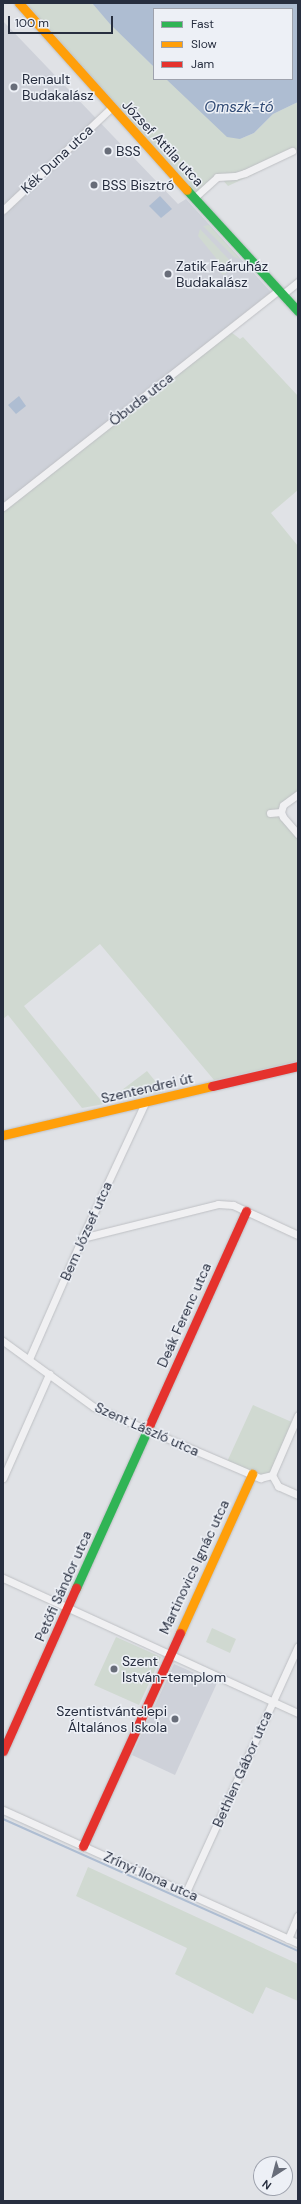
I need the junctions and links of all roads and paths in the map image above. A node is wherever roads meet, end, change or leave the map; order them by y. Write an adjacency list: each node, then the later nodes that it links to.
1 (19, 3): 2 (street, József Attila utca)
2 (111, 108): 4 (street, József Attila utca); 5 (street, Kék Duna utca)
3 (292, 151): 4 (street)
4 (194, 198): 7 (street, József Attila utca)
5 (3, 210)
6 (298, 282): 7 (street, Óbuda utca)
7 (283, 295): 8 (street, József Attila utca); 9 (street, Óbuda utca)
8 (298, 310)
9 (3, 507)
10 (298, 794): 11 (street)
11 (282, 812): 12 (street); 13 (street)
12 (270, 814)
13 (298, 834)
14 (298, 1066): 15 (street, Szentendrei út)
15 (145, 1103): 16 (street, Szentendrei út); 19 (street, Bem József utca)
16 (3, 1136)
17 (246, 1211): 18 (street); 19 (street); 24 (street, Deák Ferenc utca)
18 (298, 1235)
19 (82, 1238): 21 (street, Bem József utca)
20 (3, 1341): 21 (street, Szent László utca)
21 (29, 1359): 22 (street, Szent László utca)
22 (49, 1374): 24 (street, Szent László utca); 27 (street)
23 (298, 1415): 26 (street)
24 (147, 1431): 25 (street, Szent László utca); 30 (street, Petőfi Sándor utca)
25 (252, 1474): 26 (street, Szent László utca); 32 (street, Martinovics Ignác utca)
26 (272, 1475): 28 (street)
27 (3, 1478)
28 (298, 1495)
29 (3, 1578): 30 (street)
30 (68, 1608): 32 (street); 35 (street, Petőfi Sándor utca)
31 (298, 1646): 33 (street, Bethlen Gábor utca)
32 (170, 1654): 33 (street); 37 (street, Martinovics Ignác utca)
33 (272, 1702): 34 (street); 38 (street, Bethlen Gábor utca)
34 (298, 1713)
35 (3, 1752)
36 (3, 1810): 37 (street, Zrínyi Ilona utca)
37 (83, 1846): 38 (street, Zrínyi Ilona utca)
38 (186, 1892): 40 (street, Zrínyi Ilona utca)
39 (298, 1916): 40 (street)
40 (288, 1938): 41 (street, Zrínyi Ilona utca)
41 (298, 1943)

